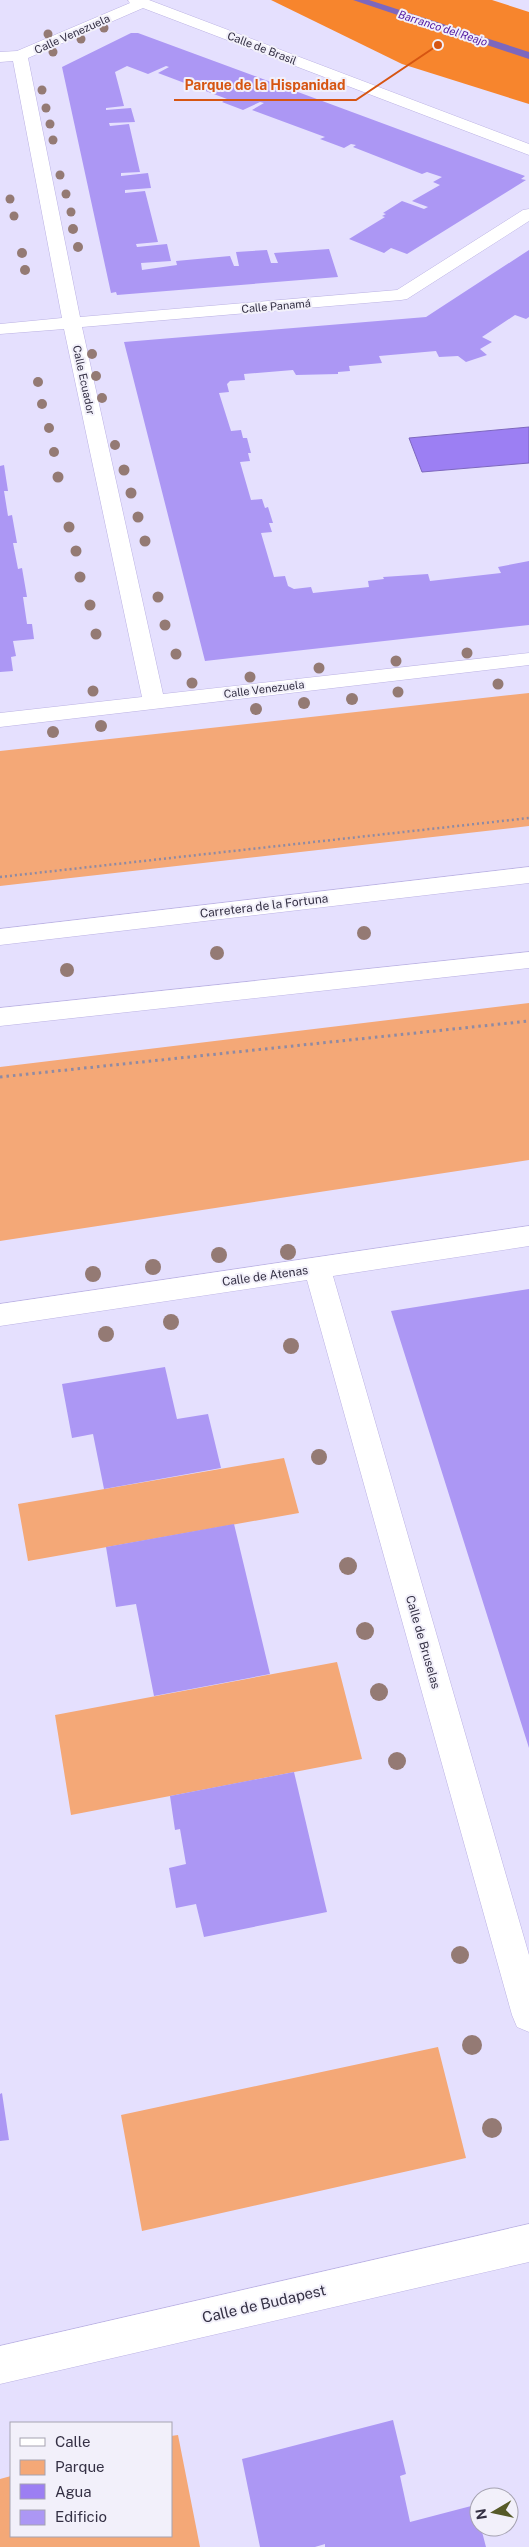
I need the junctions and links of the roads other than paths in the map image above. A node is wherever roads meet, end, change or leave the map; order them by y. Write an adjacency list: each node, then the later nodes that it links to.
1 (139, 2): 2 (street, Calle Venezuela); 4 (street, Calle de Brasil)
2 (20, 56): 3 (street, Calle Venezuela); 6 (street, Calle Ecuador)
3 (0, 57)
4 (529, 150)
5 (529, 214): 6 (street, Calle Panamá)
6 (72, 323): 7 (street, Calle Panamá); 9 (street, Calle Ecuador)
7 (0, 329)
8 (529, 659): 9 (street, Calle Venezuela)
9 (154, 702): 10 (street, Calle Venezuela)
10 (0, 720)
11 (529, 875): 12 (street, Carretera de la Fortuna)
12 (0, 937)
13 (529, 960): 14 (street)
14 (0, 1017)
15 (529, 1236): 16 (street, Calle de Atenas)
16 (316, 1268): 17 (street, Calle de Atenas); 18 (street, Calle de Bruselas)
17 (0, 1315)
18 (529, 2015)
19 (529, 2243): 20 (street, Calle de Budapest)
20 (0, 2365)

